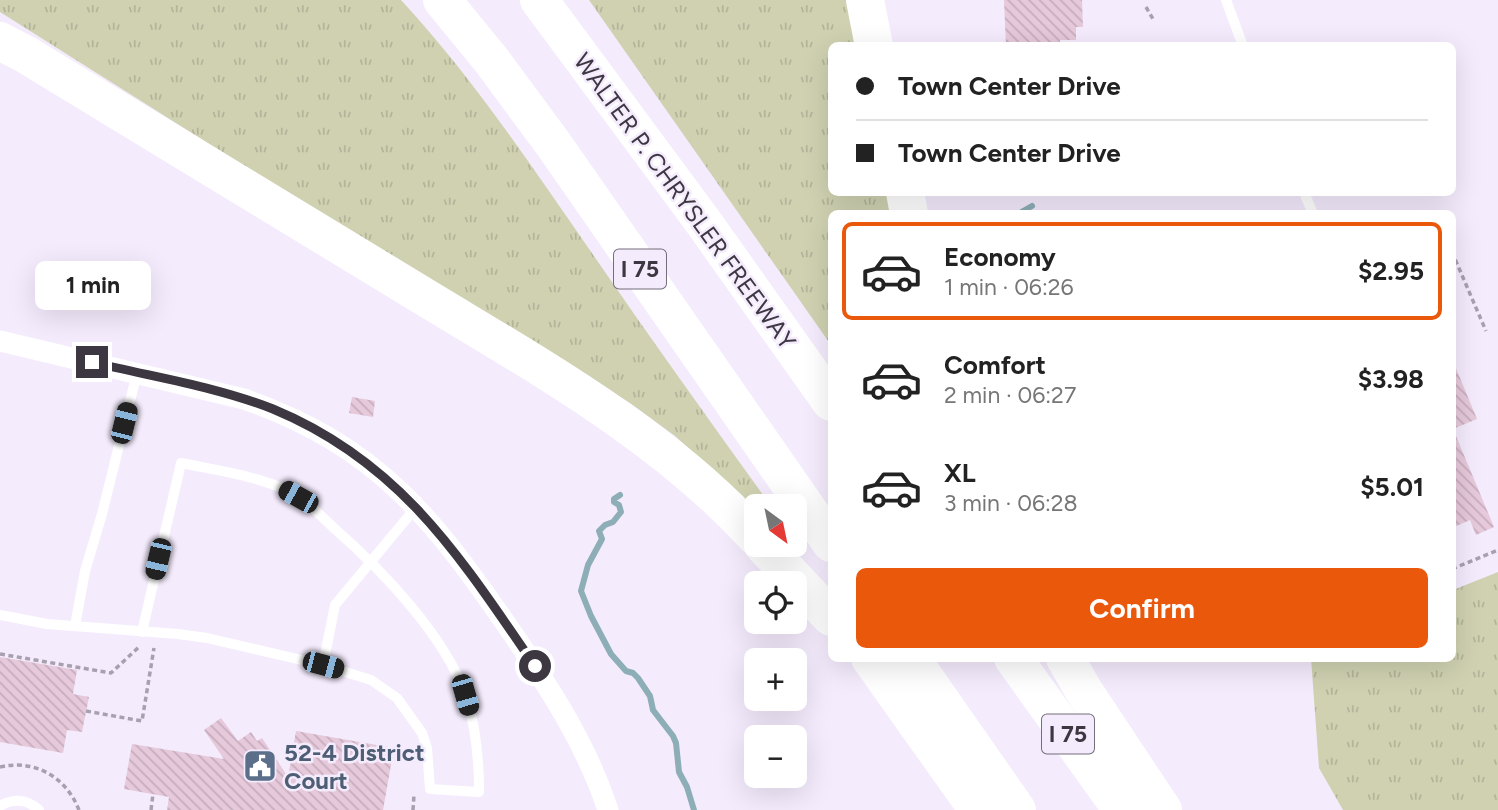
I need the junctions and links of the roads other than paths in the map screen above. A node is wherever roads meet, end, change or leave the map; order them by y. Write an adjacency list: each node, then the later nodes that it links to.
1 (442, 0): 13 (highway, I 75)
2 (538, 0): 10 (highway, WALTER P. CHRYSLER FREEWAY)
3 (864, 0): 5 (highway)
4 (1226, 0): 6 (lane)
5 (873, 42)
6 (1242, 42)
7 (8, 43): 12 (highway)
8 (0, 341): 9 (street)
9 (137, 373): 11 (street); 18 (lane)
10 (828, 398)
11 (417, 506): 15 (lane); 27 (street)
12 (744, 525)
13 (828, 539)
14 (774, 557): 16 (highway)
15 (370, 560): 19 (lane); 24 (lane); 24 (lane)
16 (828, 614)
17 (0, 615): 18 (lane)
18 (75, 626): 19 (lane)
19 (142, 632): 24 (lane)
20 (873, 662): 28 (highway)
21 (914, 662): 29 (highway)
22 (1016, 662): 30 (highway, I 75)
23 (1067, 662): 31 (highway)
24 (323, 665)
25 (0, 806): 26 (lane)
26 (39, 810)
27 (608, 810)
28 (978, 810)
29 (1017, 810)
30 (1122, 810)
31 (1163, 810)

